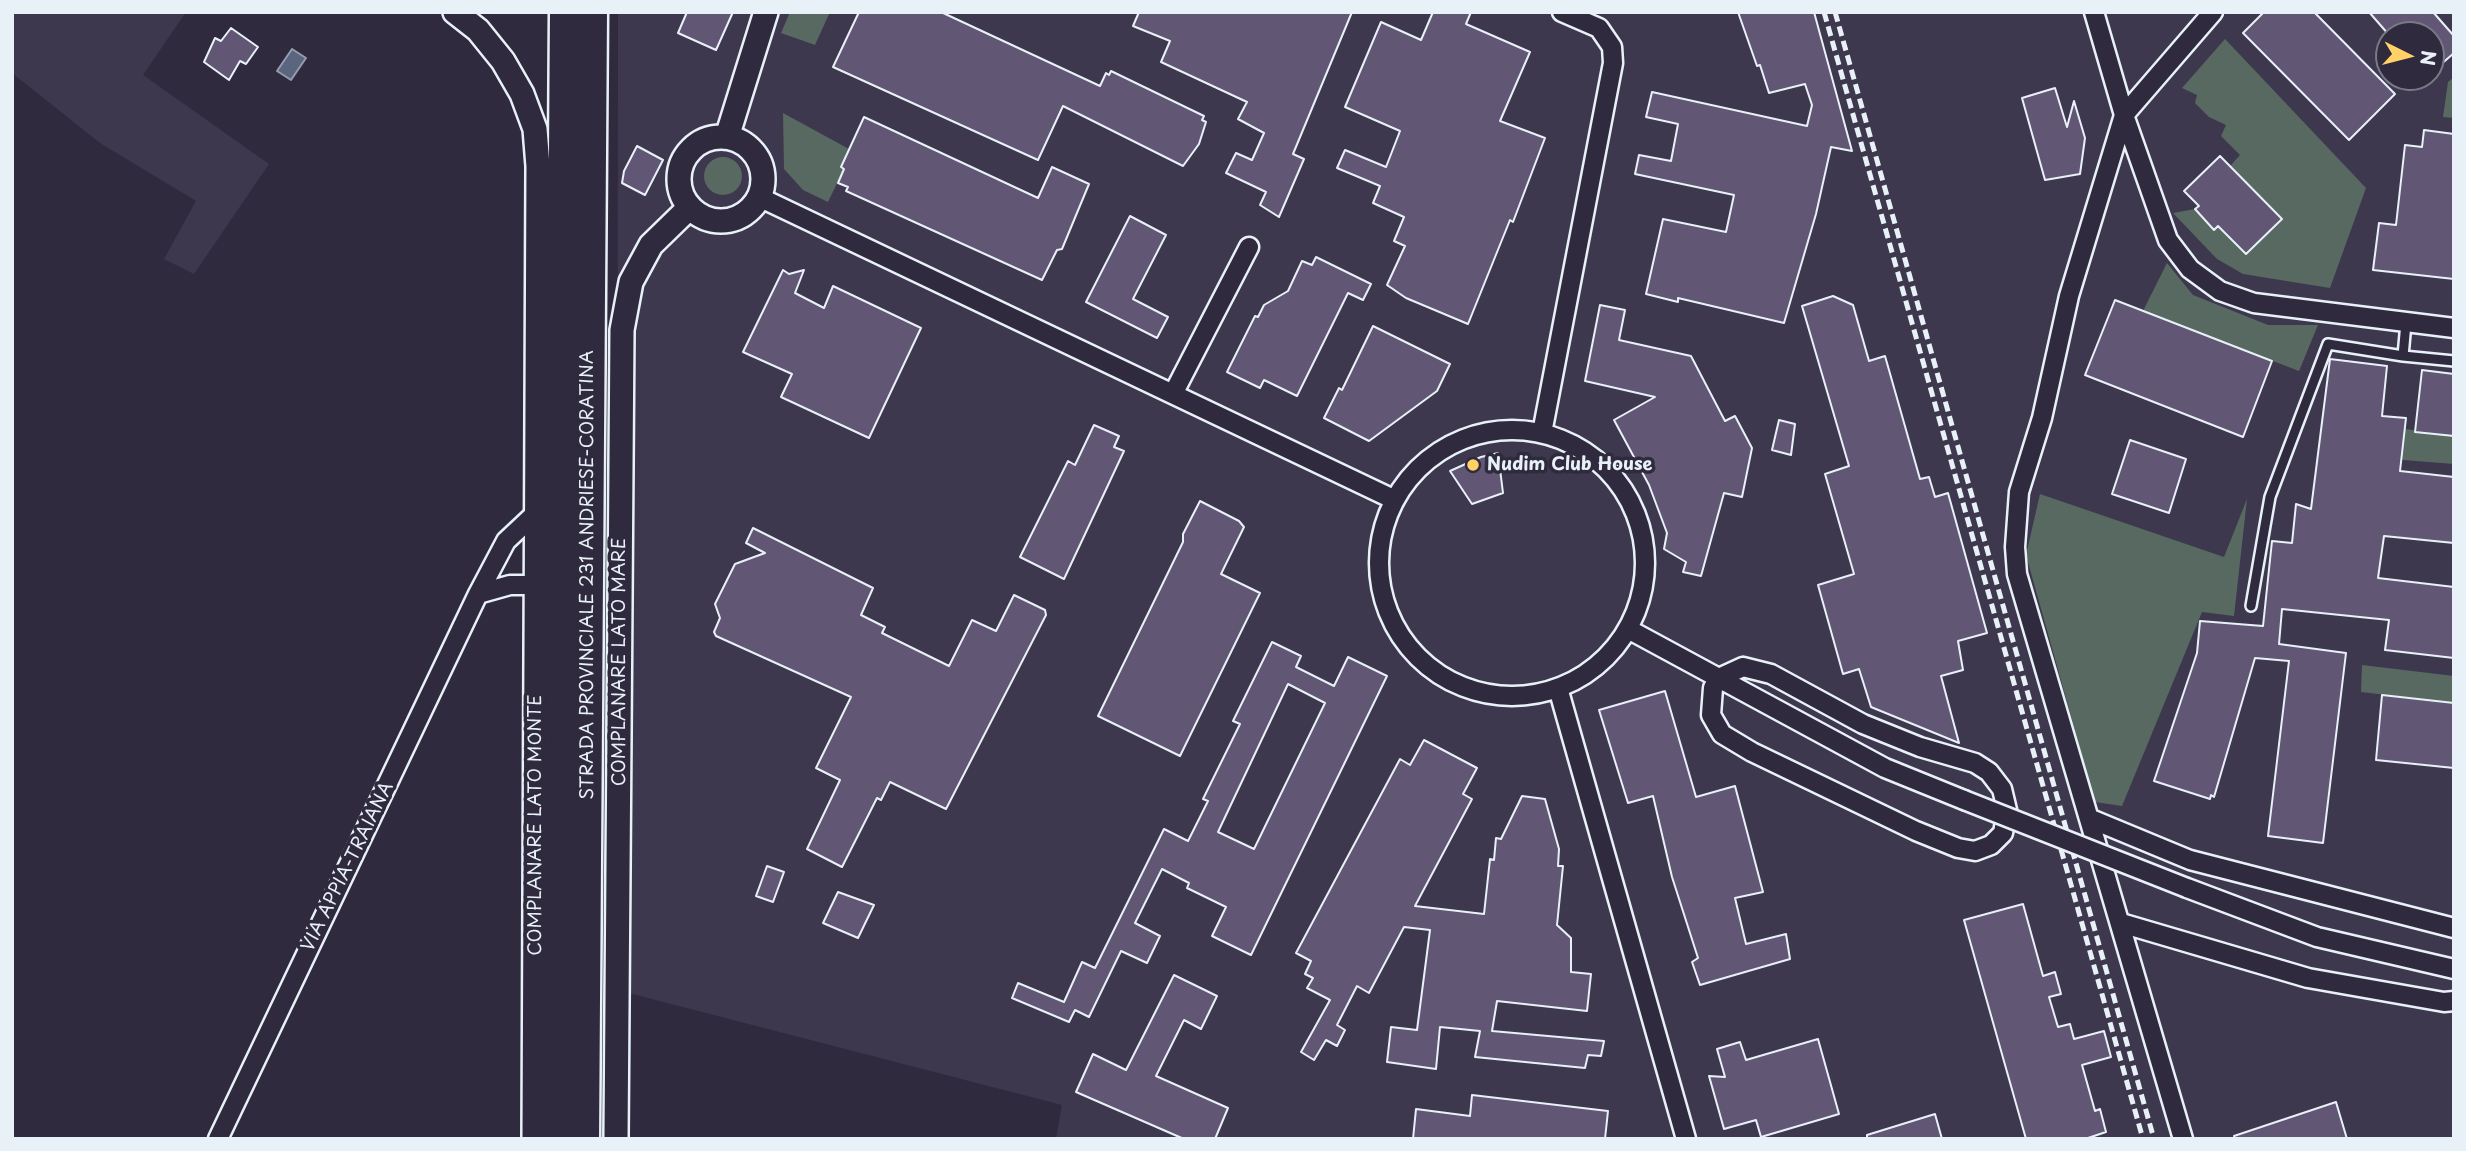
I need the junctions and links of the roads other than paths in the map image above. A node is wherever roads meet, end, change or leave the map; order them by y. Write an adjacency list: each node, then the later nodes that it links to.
1 (455, 12): 20 (street, COMPLANARE LATO MONTE)
2 (565, 12): 34 (highway, STRADA PROVINCIALE 231 ANDRIESE-CORATINA)
3 (592, 12): 35 (highway, STRADA PROVINCIALE 231 ANDRIESE-CORATINA)
4 (766, 12): 9 (street)
5 (1562, 12): 18 (street)
6 (2094, 12): 8 (street)
7 (2213, 12): 8 (street)
8 (2124, 115): 13 (street); 27 (street)
9 (727, 137): 10 (street); 11 (street)
10 (759, 197): 11 (street); 17 (street)
11 (690, 207): 36 (street, COMPLANARE LATO MARE)
12 (1249, 247): 17 (street)
13 (2406, 323): 14 (street); 15 (lane)
14 (2454, 328)
15 (2403, 356): 16 (lane); 23 (lane)
16 (2454, 361)
17 (1173, 394): 19 (street)
18 (1542, 433): 19 (street); 24 (street)
19 (1395, 500): 26 (street)
20 (538, 511): 21 (street, COMPLANARE LATO MONTE); 22 (street, VIA APPIA-TRAIANA)
21 (538, 585): 22 (street); 33 (street, COMPLANARE LATO MONTE)
22 (478, 594): 32 (street, VIA APPIA-TRAIANA)
23 (2251, 606)
24 (1628, 629): 25 (street); 26 (street)
25 (1719, 678): 25 (street); 30 (street, bridge)
26 (1558, 688): 37 (street)
27 (2091, 819): 28 (street); 29 (street)
28 (2121, 923): 31 (street); 38 (street)
29 (2454, 928)
30 (2454, 969)
31 (2454, 1001)
32 (218, 1139)
33 (534, 1139)
34 (557, 1139)
35 (584, 1139)
36 (616, 1139)
37 (1686, 1139)
38 (2183, 1139)

